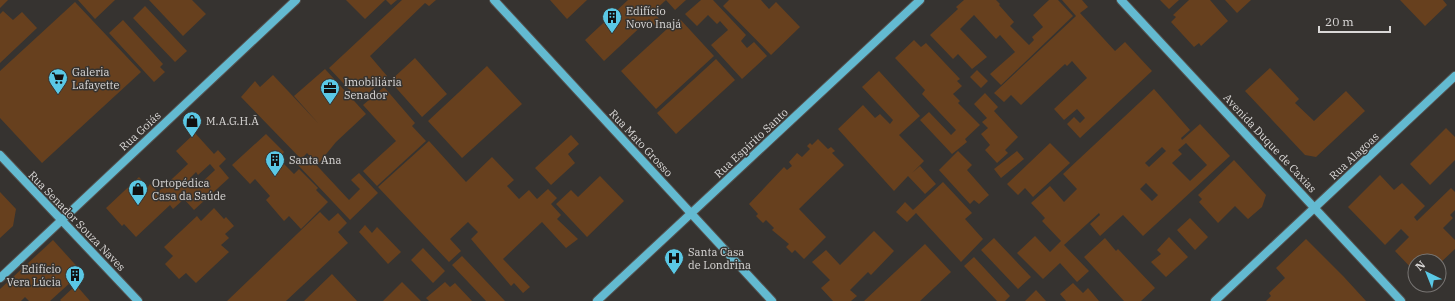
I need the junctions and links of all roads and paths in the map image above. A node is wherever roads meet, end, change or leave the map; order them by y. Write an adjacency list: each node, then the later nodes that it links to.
1 (296, 0): 9 (street, Rua Goiás)
2 (494, 0): 8 (street, Rua Mato Grosso)
3 (920, 0): 8 (street, Rua Espírito Santo)
4 (1121, 0): 7 (street, Avenida Duque de Caxias)
5 (1455, 76): 7 (street, Rua Alagoas)
6 (0, 155): 9 (street, Rua Senador Souza Naves)
7 (1315, 207): 14 (street, Rua Alagoas); 15 (street, Avenida Duque de Caxias)
8 (692, 213): 12 (street, Rua Espírito Santo); 13 (street, Rua Mato Grosso)
9 (61, 220): 10 (street, Rua Goiás); 11 (street, Rua Senador Souza Naves)
10 (0, 278)
11 (138, 301)
12 (597, 301)
13 (772, 301)
14 (1215, 301)
15 (1401, 301)

